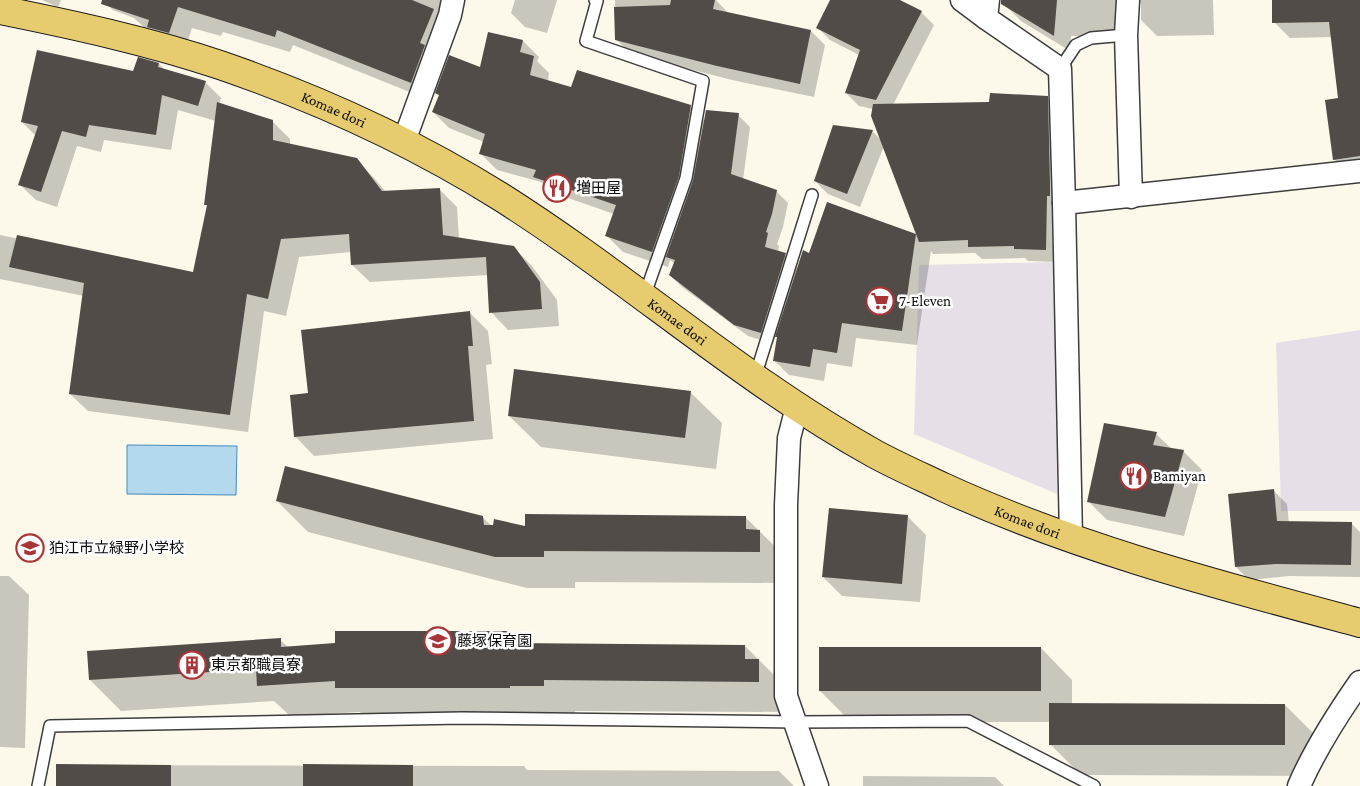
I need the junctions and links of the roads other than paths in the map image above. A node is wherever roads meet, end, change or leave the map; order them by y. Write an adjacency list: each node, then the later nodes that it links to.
1 (453, 0): 9 (street)
2 (595, 0): 14 (lane)
3 (962, 0): 5 (street)
4 (1128, 0): 7 (street)
5 (987, 9): 8 (street)
6 (0, 10): 9 (main road, Komae dori)
7 (1126, 35): 8 (lane); 12 (street)
8 (1060, 69): 13 (street)
9 (404, 141): 14 (main road, Komae dori)
10 (1360, 171): 12 (street)
11 (812, 195): 15 (lane)
12 (1131, 197): 13 (street)
13 (1064, 203): 17 (street)
14 (644, 297): 15 (main road, Komae dori)
15 (754, 379): 16 (main road, Komae dori)
16 (797, 407): 17 (main road, Komae dori); 20 (street)
17 (1071, 538): 18 (main road, Komae dori)
18 (1360, 623)
19 (1360, 682): 24 (street)
20 (796, 722): 21 (lane); 22 (street); 23 (lane)
21 (38, 786)
22 (817, 786)
23 (1094, 786)
24 (1299, 786)

